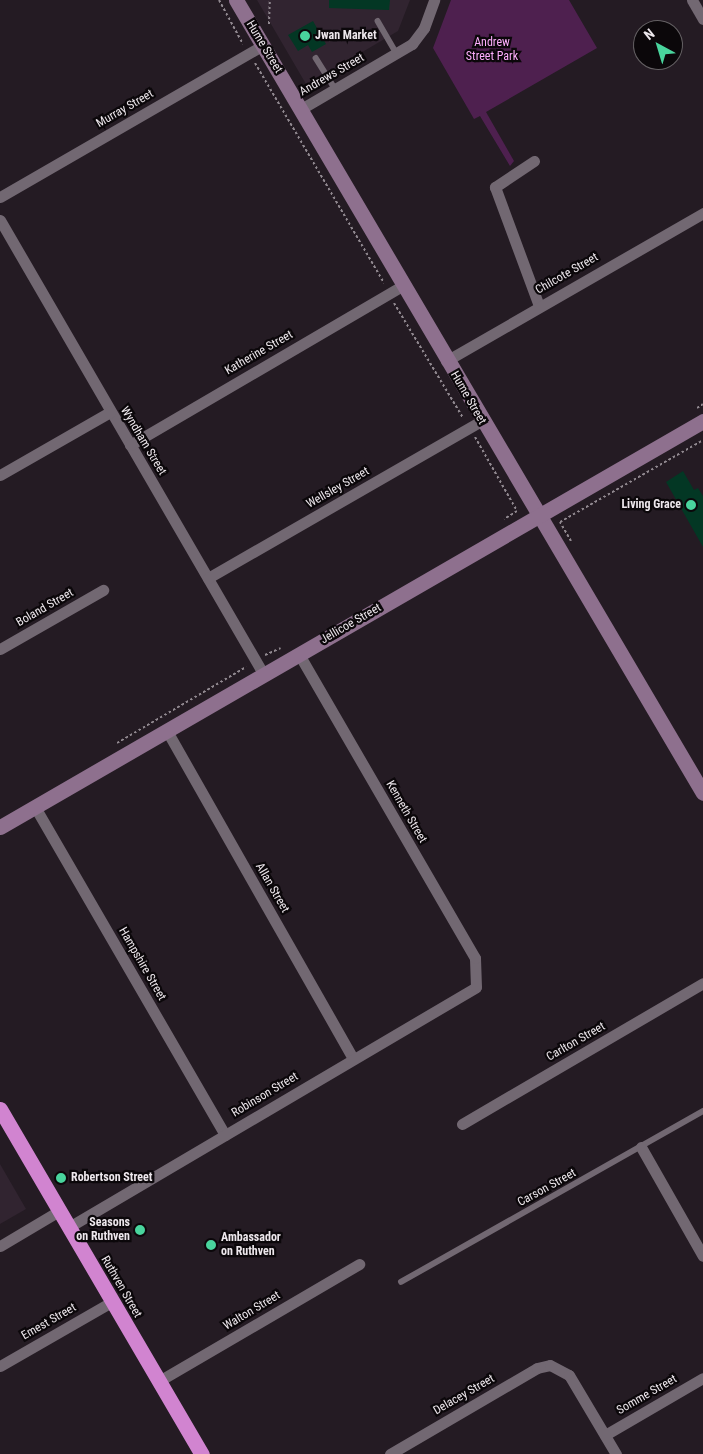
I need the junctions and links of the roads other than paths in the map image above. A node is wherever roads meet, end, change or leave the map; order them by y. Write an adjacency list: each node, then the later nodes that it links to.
1 (236, 0): 6 (street, Hume Street)
2 (434, 0): 7 (street, Andrews Street)
3 (692, 0): 4 (street)
4 (703, 19)
5 (378, 21): 7 (lane)
6 (263, 45): 10 (street, Hume Street); 12 (street, Murray Street)
7 (397, 54): 9 (street, Andrews Street)
8 (316, 58): 9 (lane)
9 (335, 89): 10 (street, Andrews Street)
10 (300, 109): 16 (street, Hume Street)
11 (534, 160): 17 (street)
12 (0, 197)
13 (703, 213): 17 (street, Chilcote Street)
14 (0, 220): 15 (street, Wyndham Street)
15 (5, 240): 19 (street, Wyndham Street)
16 (396, 290): 18 (street, Hume Street); 22 (street, Katherine Street)
17 (539, 306): 18 (street, Chilcote Street)
18 (446, 361): 21 (street, Hume Street)
19 (110, 412): 22 (street, Wyndham Street); 23 (street)
20 (703, 421): 24 (street, Jellicoe Street)
21 (475, 424): 24 (street, Hume Street); 25 (street, Wellsley Street)
22 (130, 445): 25 (street, Wyndham Street)
23 (0, 475)
24 (538, 516): 28 (street, Jellicoe Street); 31 (street, Hume Street)
25 (208, 578): 29 (street, Wyndham Street)
26 (103, 590): 27 (street, Boland Street)
27 (0, 649)
28 (299, 654): 29 (street, Jellicoe Street); 35 (street, Kenneth Street)
29 (264, 675): 30 (street, Jellicoe Street)
30 (167, 731): 32 (street, Jellicoe Street); 36 (street, Allan Street)
31 (703, 793)
32 (35, 807): 33 (street, Jellicoe Street); 40 (street, Hampshire Street)
33 (0, 827)
34 (703, 983): 39 (street, Carlton Street)
35 (476, 987): 36 (street, Robinson Street)
36 (353, 1058): 40 (street, Robinson Street)
37 (0, 1109): 42 (highway, Ruthven Street)
38 (703, 1111): 41 (lane, Carson Street)
39 (462, 1124)
40 (225, 1135): 43 (street, Robinson Street)
41 (641, 1147): 45 (street); 47 (lane, Carson Street)
42 (60, 1211): 43 (highway, Ruthven Street); 44 (street)
43 (69, 1227): 48 (highway, Ruthven Street)
44 (0, 1246)
45 (703, 1256)
46 (359, 1264): 51 (street, Walton Street)
47 (401, 1282)
48 (112, 1301): 49 (street, Emest Street); 51 (highway, Ruthven Street)
49 (0, 1366)
50 (703, 1378): 52 (street, Somme Street)
51 (159, 1381): 53 (highway, Ruthven Street)
52 (605, 1435): 54 (street, Delacey Street); 55 (street)
53 (202, 1454)
54 (390, 1454)
55 (616, 1454)

